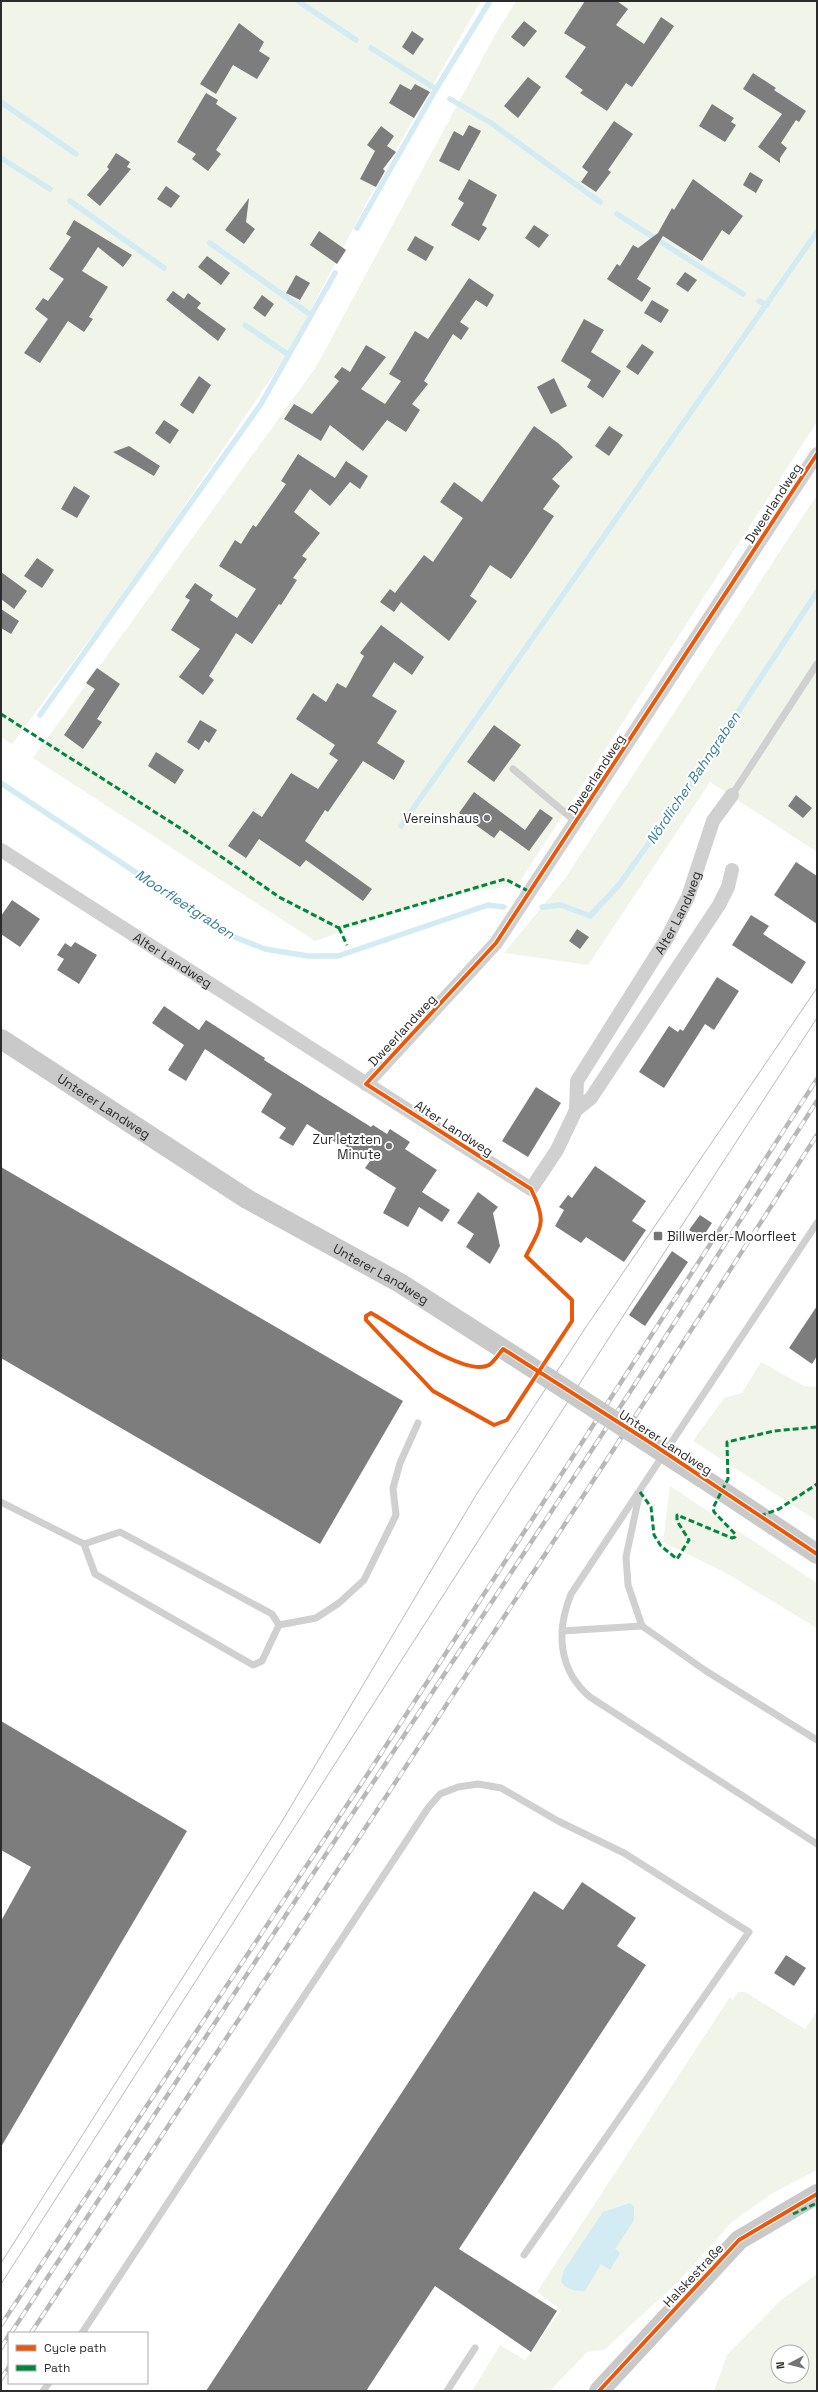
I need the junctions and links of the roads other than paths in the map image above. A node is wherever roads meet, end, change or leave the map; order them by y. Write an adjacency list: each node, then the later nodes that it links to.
1 (817, 454): 5 (street, Dweerlandweg)
2 (817, 664): 4 (lane)
3 (513, 769): 5 (lane)
4 (732, 795): 10 (street, Alter Landweg)
5 (576, 822): 9 (street, Dweerlandweg)
6 (1, 850): 9 (street, Alter Landweg)
7 (732, 870): 10 (street, Alter Landweg)
8 (1, 1039): 16 (main road, Unterer Landweg, bridge)
9 (366, 1084): 10 (street, Alter Landweg)
10 (576, 1110)
11 (817, 1223): 13 (lane)
12 (418, 1423): 17 (lane)
13 (640, 1492): 18 (lane); 19 (lane)
14 (1, 1502): 15 (lane)
15 (84, 1544): 17 (lane); 17 (lane)
16 (817, 1554)
17 (279, 1625)
18 (642, 1626): 19 (lane); 20 (lane)
19 (562, 1631): 21 (lane)
20 (817, 1740)
21 (817, 1844)
22 (817, 2194): 27 (main road, Halskestraße)
23 (524, 2254): 24 (lane)
24 (83, 2332)
25 (475, 2348): 26 (lane)
26 (447, 2391)
27 (599, 2391)

